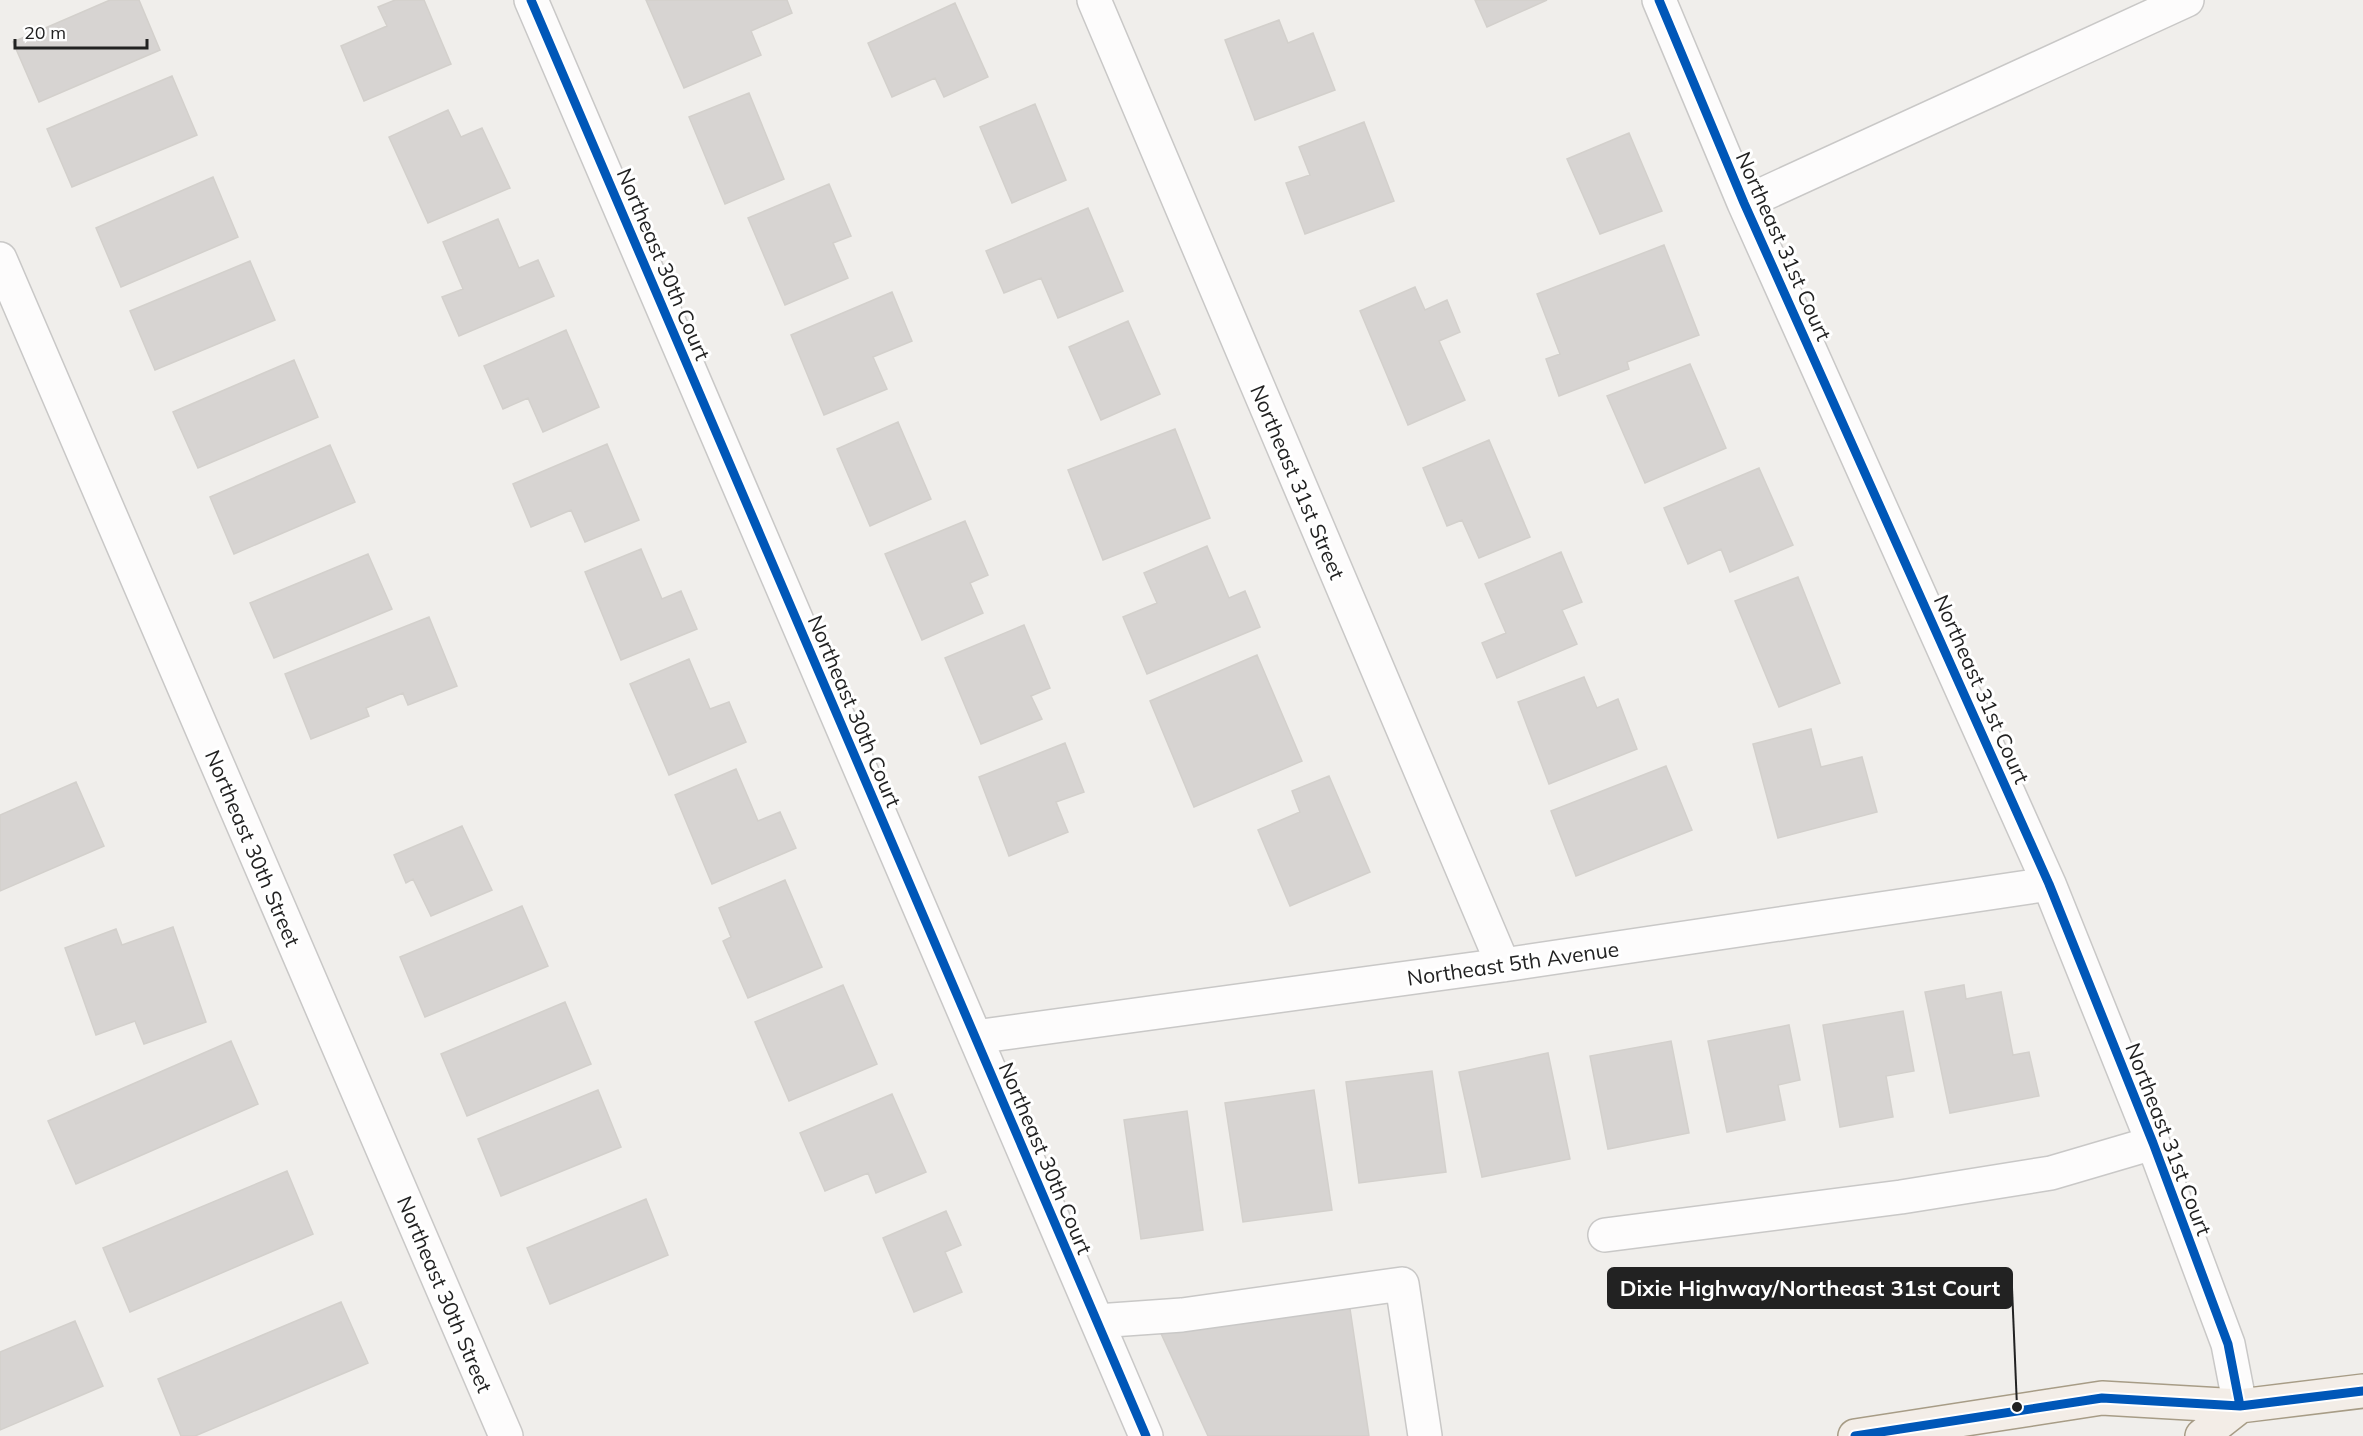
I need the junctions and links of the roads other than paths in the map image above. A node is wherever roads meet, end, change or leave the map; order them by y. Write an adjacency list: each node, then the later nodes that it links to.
1 (531, 0): 10 (street, Northeast 30th Court)
2 (1094, 0): 9 (street, Northeast 31st Street)
3 (1659, 0): 6 (street, Northeast 31st Court)
4 (2187, 0): 5 (street)
5 (2123, 14): 6 (street)
6 (1744, 203): 8 (street, Northeast 31st Court)
7 (0, 260): 16 (street, Northeast 30th Street)
8 (2049, 884): 9 (street, Northeast 5th Avenue); 11 (street, Northeast 31st Court)
9 (1503, 965): 10 (street, Northeast 5th Avenue)
10 (975, 1037): 13 (street, Northeast 30th Court)
11 (2153, 1143): 12 (street); 15 (street, Northeast 31st Court)
12 (1605, 1235)
13 (1097, 1322): 17 (street, Northeast 30th Court); 18 (street)
14 (2363, 1391): 15 (main road)
15 (2240, 1406): 19 (main road); 20 (main road)
16 (506, 1436)
17 (1146, 1436)
18 (1425, 1436)
19 (1855, 1436)
20 (2202, 1436)

